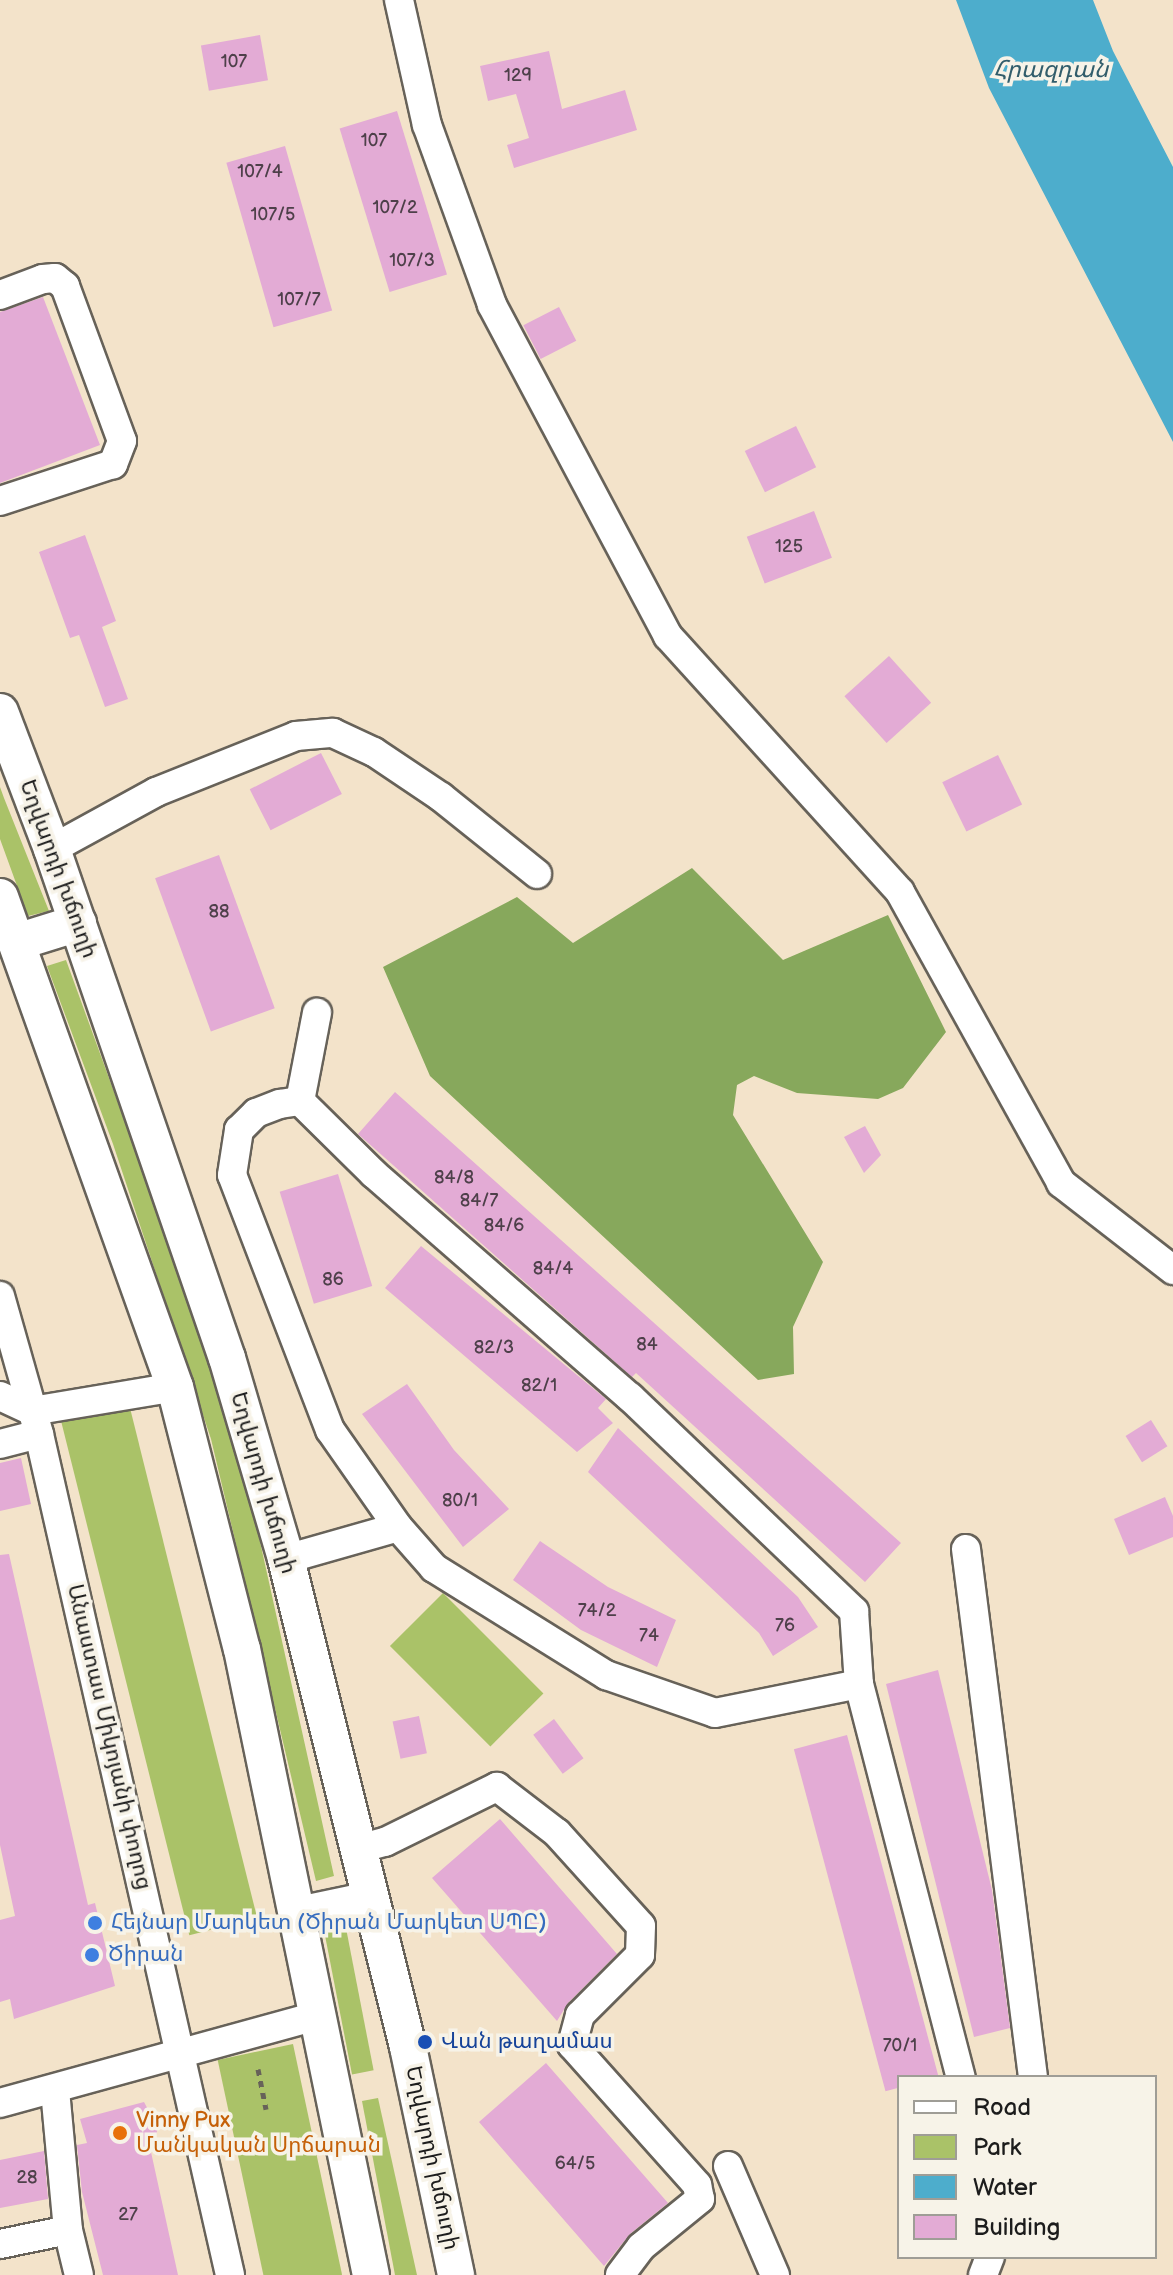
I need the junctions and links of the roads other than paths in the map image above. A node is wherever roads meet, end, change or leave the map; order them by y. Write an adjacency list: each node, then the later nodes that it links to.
1 (399, 0): 12 (street)
2 (0, 295): 3 (street)
3 (0, 501)
4 (0, 712): 5 (main road, Եղվարդի խճուղի)
5 (52, 849): 6 (street); 8 (main road, Եղվարդի խճուղի)
6 (537, 874)
7 (0, 897): 9 (main road)
8 (78, 923): 9 (main road); 20 (main road, Եղվարդի խճուղի)
9 (17, 942): 14 (main road)
10 (317, 1013): 11 (street)
11 (300, 1101): 18 (street); 21 (street)
12 (1173, 1270)
13 (0, 1296): 16 (street, Անաստաս Միկոյանի փողոց)
14 (175, 1387): 16 (street); 24 (main road)
15 (0, 1396): 16 (street)
16 (36, 1423): 17 (street); 26 (street, Անաստաս Միկոյանի փողոց)
17 (0, 1444)
18 (398, 1527): 20 (street); 21 (street)
19 (966, 1549): 28 (street)
20 (286, 1559): 22 (main road, Եղվարդի խճուղի)
21 (859, 1684): 27 (street)
22 (358, 1849): 23 (main road, Եղվարդի խճուղի); 39 (street)
23 (370, 1900): 24 (main road); 38 (main road, Եղվարդի խճուղի)
24 (298, 1915): 25 (main road)
25 (319, 2015): 26 (street); 37 (main road)
26 (182, 2053): 30 (street); 36 (street, Անաստաս Միկոյանի փողոց)
27 (960, 2075)
28 (1033, 2075)
29 (0, 2084): 31 (street)
30 (55, 2090): 31 (street); 33 (street)
31 (13, 2100)
32 (728, 2166): 40 (street)
33 (68, 2230): 34 (street); 35 (street)
34 (0, 2244)
35 (79, 2275)
36 (230, 2275)
37 (371, 2275)
38 (456, 2275)
39 (620, 2275)
40 (775, 2275)

